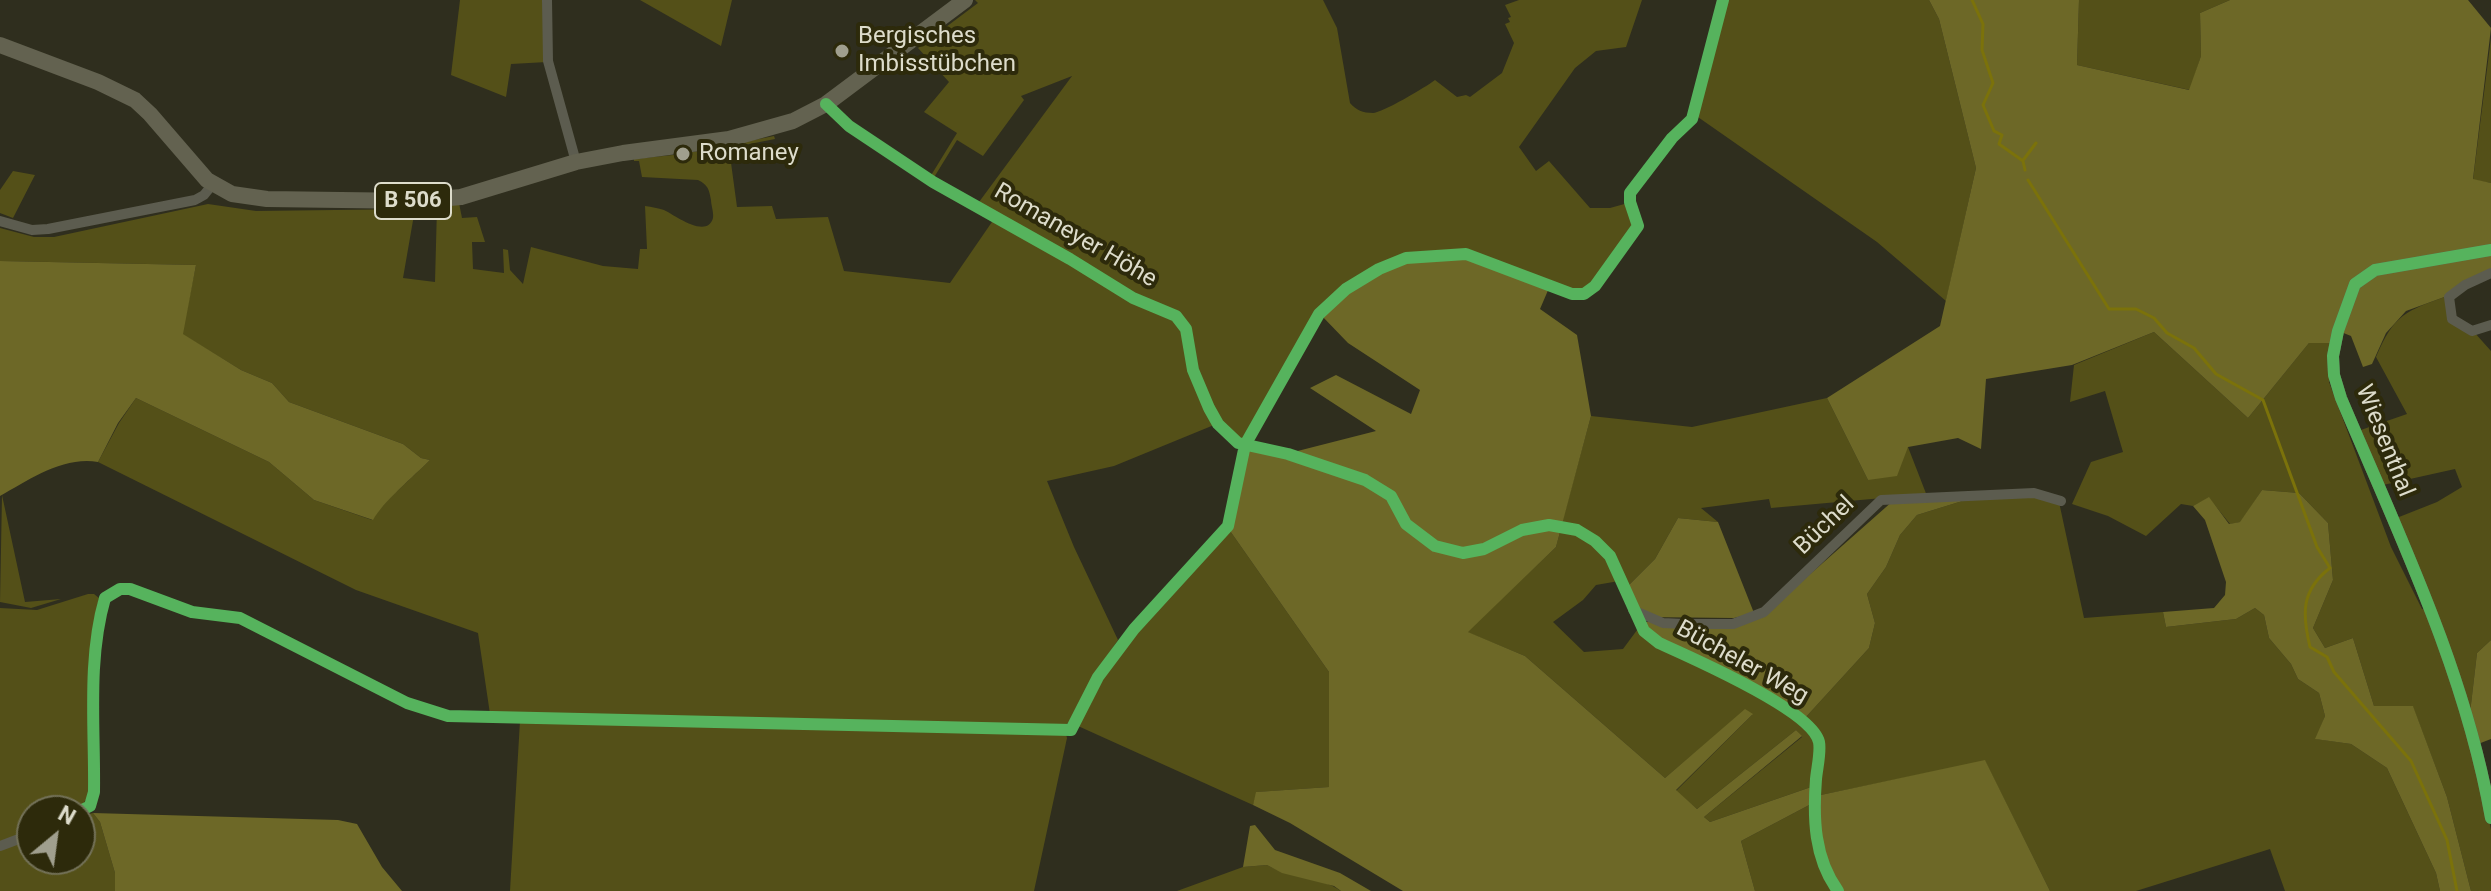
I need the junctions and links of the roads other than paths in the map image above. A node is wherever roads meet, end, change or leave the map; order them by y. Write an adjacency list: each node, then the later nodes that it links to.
1 (547, 0): 6 (street)
2 (965, 0): 5 (main road, B 506)
3 (1723, 0): 12 (street)
4 (0, 45): 7 (main road, B 506)
5 (826, 104): 6 (main road, B 506); 12 (street, Romaneyer Höhe)
6 (576, 162): 7 (main road, B 506)
7 (212, 185): 8 (street)
8 (0, 221)
9 (2491, 250): 16 (street, Wiesenthal)
10 (2491, 273): 11 (street)
11 (2491, 325)
12 (1245, 445): 14 (street, Bücheler Weg); 15 (street)
13 (2061, 501): 14 (street, Büchel)
14 (1633, 610): 17 (street, Bücheler Weg)
15 (93, 795)
16 (2491, 818)
17 (1838, 891)

